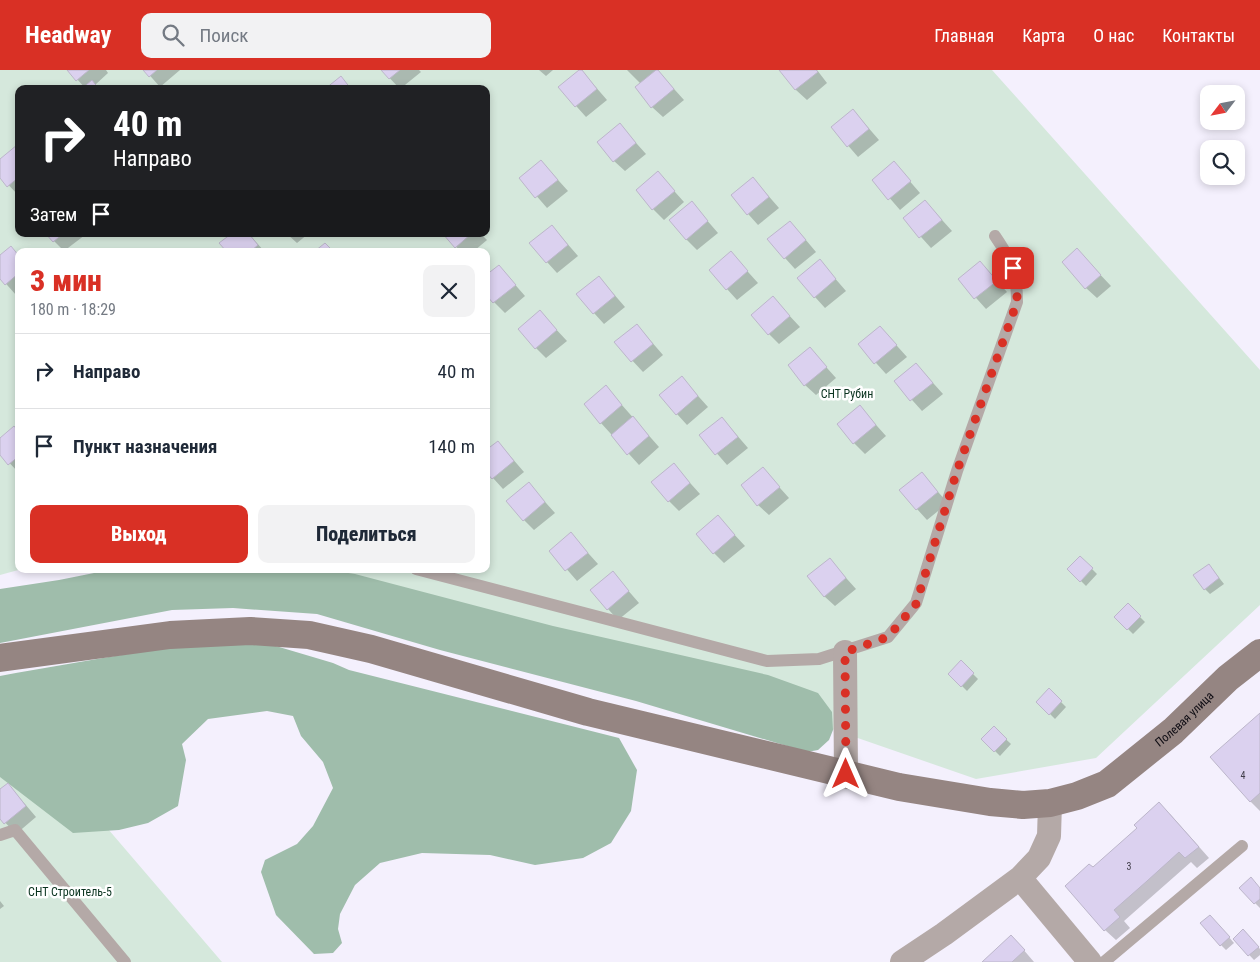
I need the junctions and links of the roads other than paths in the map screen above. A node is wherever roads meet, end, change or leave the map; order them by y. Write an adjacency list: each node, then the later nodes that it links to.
1 (995, 236): 3 (lane)
2 (431, 573): 3 (lane)
3 (845, 652): 6 (street)
4 (1260, 653): 7 (street, Полевая улица)
5 (0, 658): 6 (street, Полевая улица)
6 (846, 774): 7 (street, Полевая улица)
7 (1050, 803): 10 (street)
8 (0, 836): 11 (lane)
9 (1242, 846): 14 (lane)
10 (1020, 878): 12 (street); 13 (street)
11 (125, 962)
12 (902, 962)
13 (1090, 962)
14 (1104, 962)

